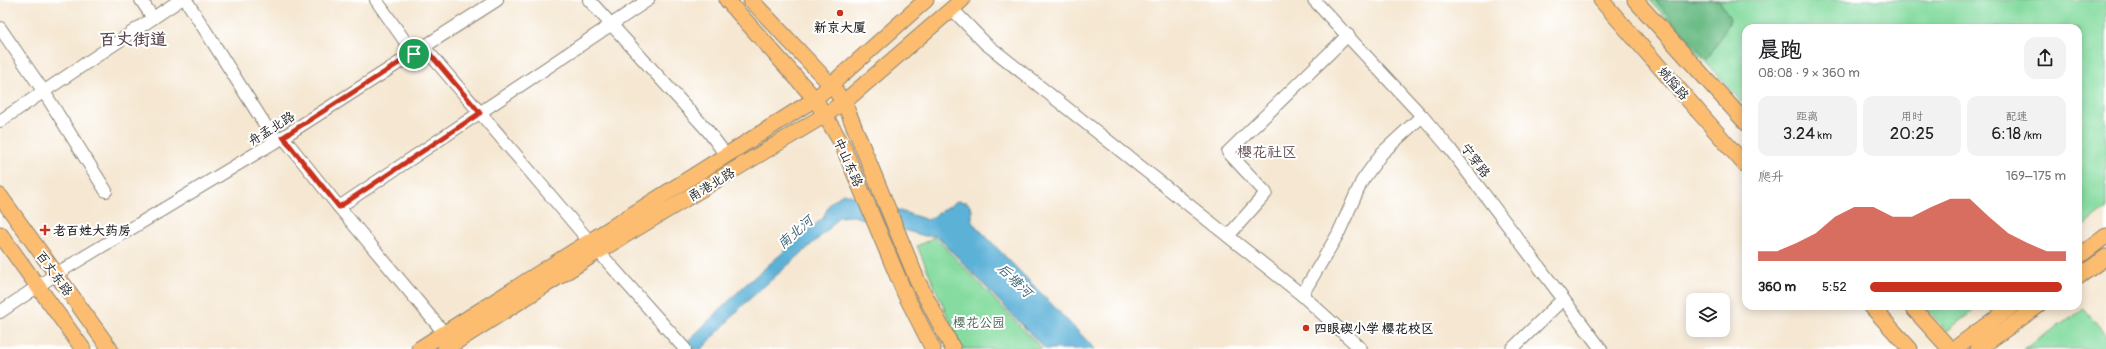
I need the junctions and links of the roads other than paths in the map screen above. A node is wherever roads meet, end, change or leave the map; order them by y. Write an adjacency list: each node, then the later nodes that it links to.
1 (141, 0): 15 (street)
2 (180, 0): 15 (street)
3 (186, 0): 29 (street)
4 (376, 0): 19 (street)
5 (497, 0): 19 (street, 舟孟北路)
6 (589, 0): 16 (street)
7 (648, 0): 16 (street)
8 (726, 0): 22 (main road, 中山东路)
9 (751, 0): 20 (main road, 中山东路)
10 (926, 0): 20 (main road, 甬港北路)
11 (1314, 0): 18 (street, 宁穿路)
12 (1601, 0): 31 (main road, 姚隘路)
13 (1635, 0): 27 (main road, 姚隘路)
14 (957, 4): 23 (main road, 甬港北路); 36 (street)
15 (153, 18): 21 (street)
16 (611, 25): 24 (street); 30 (street)
17 (0, 28): 21 (street)
18 (1348, 35): 26 (street, 宁穿路); 36 (street)
19 (419, 51): 24 (street); 29 (street, 舟孟北路)
20 (830, 84): 22 (main road, 甬港北路); 23 (main road, 中山东路)
21 (44, 92): 28 (street); 32 (street)
22 (815, 99): 25 (main road, 中山东路); 30 (main road, 甬港北路)
23 (844, 102): 25 (main road, 甬港北路); 57 (main road, 中山东路)
24 (480, 113): 34 (street); 38 (street)
25 (825, 115): 38 (main road, 甬港北路); 56 (main road, 中山东路)
26 (1422, 116): 44 (street); 45 (street, 宁穿路)
27 (1742, 119)
28 (0, 121)
29 (280, 139): 34 (street); 41 (street, 舟孟北路)
30 (725, 157): 38 (main road, 甬港北路)
31 (1742, 161)
32 (106, 191)
33 (0, 196): 41 (main road, 百丈东路)
34 (339, 207): 51 (street)
35 (0, 234): 43 (main road, 百丈东路)
36 (1228, 236): 44 (street)
37 (2106, 236): 39 (main road)
38 (594, 246): 51 (main road, 甬港北路); 52 (street)
39 (2082, 254)
40 (2106, 257): 42 (main road)
41 (56, 274): 43 (street, 舟孟北路); 54 (main road, 百丈东路)
42 (2082, 274)
43 (38, 286): 50 (street, 舟孟北路); 53 (main road, 百丈东路)
44 (1302, 295): 58 (street)
45 (1563, 299): 59 (street); 60 (street, 宁穿路)
46 (1875, 310): 61 (main road)
47 (1915, 310): 62 (main road)
48 (2007, 310): 63 (main road)
49 (2032, 310): 64 (main road)
50 (0, 312)
51 (450, 344): 55 (main road, 甬港北路)
52 (683, 347)
53 (83, 349)
54 (110, 349)
55 (419, 349)
56 (933, 349)
57 (953, 349)
58 (1361, 349)
59 (1512, 349)
60 (1601, 349)
61 (1910, 349)
62 (1950, 349)
63 (1954, 349)
64 (1978, 349)

